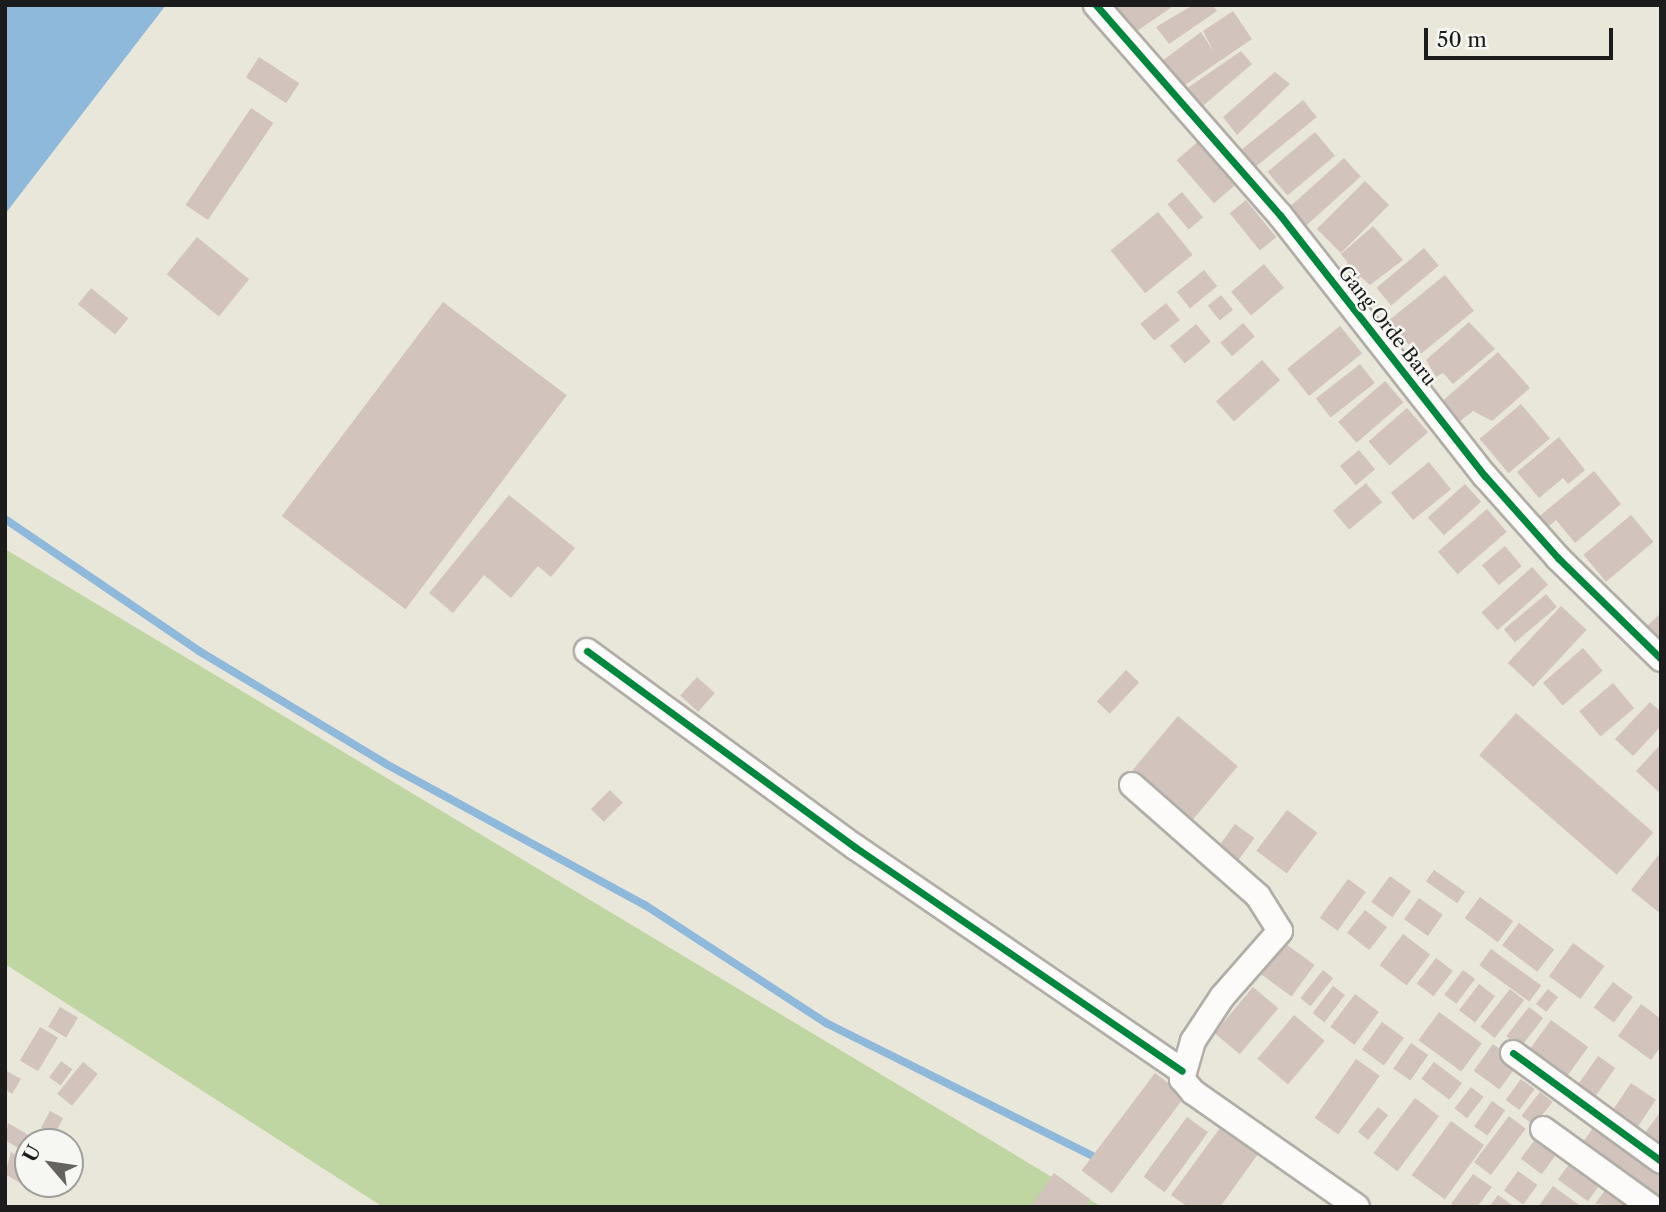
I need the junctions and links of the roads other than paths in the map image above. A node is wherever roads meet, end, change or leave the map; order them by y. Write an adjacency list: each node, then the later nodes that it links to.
1 (1096, 5): 3 (street, Gang Orde Baru)
2 (587, 651): 6 (street)
3 (1661, 659)
4 (1132, 785): 6 (street)
5 (1513, 1053): 8 (street)
6 (1182, 1071): 9 (street)
7 (1543, 1129): 10 (street)
8 (1661, 1161)
9 (1357, 1207)
10 (1651, 1207)

